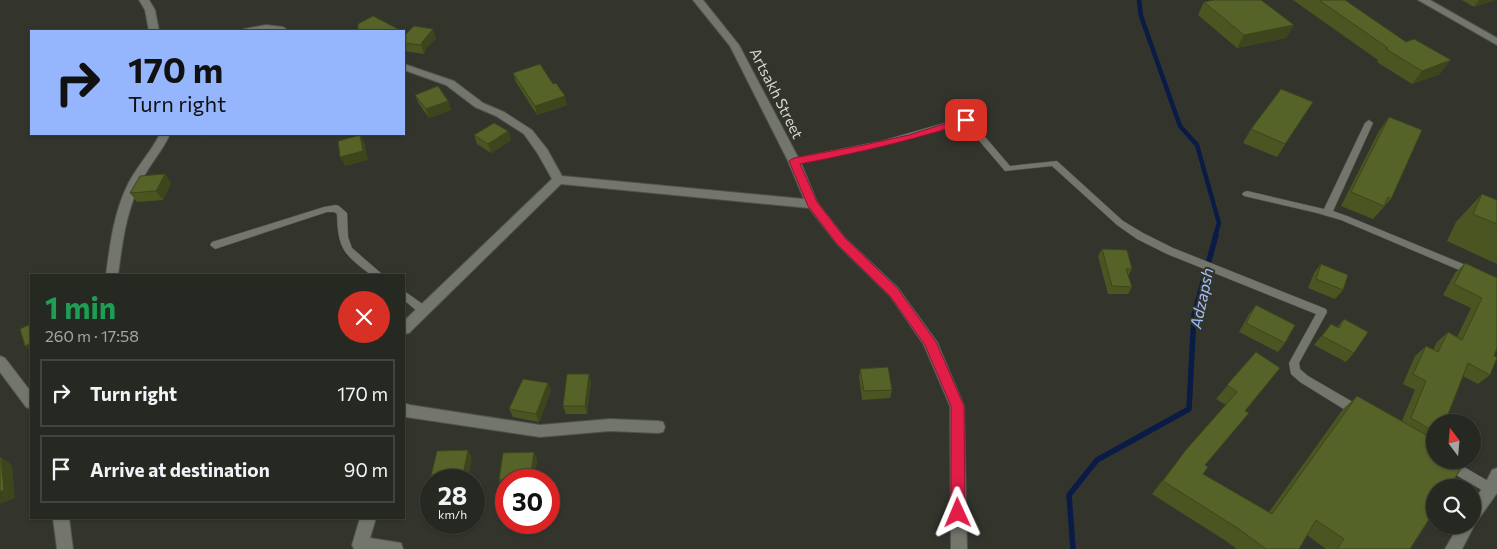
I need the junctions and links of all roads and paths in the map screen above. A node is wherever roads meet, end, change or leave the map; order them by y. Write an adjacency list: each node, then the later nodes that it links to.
1 (144, 0): 4 (street)
2 (698, 0): 11 (street, Artsakh Street)
3 (1423, 0): 7 (street)
4 (154, 30)
5 (250, 30): 6 (street)
6 (280, 30)
7 (1497, 42)
8 (405, 68): 12 (street)
9 (1369, 123): 15 (lane)
10 (165, 135): 17 (street)
11 (794, 161): 14 (street, Artsakh Street); 26 (lane)
12 (558, 180): 14 (street); 21 (street)
13 (1248, 194): 15 (lane)
14 (812, 204): 37 (street, Artsakh Street)
15 (1327, 213): 19 (lane)
16 (215, 245): 18 (lane)
17 (112, 274)
18 (377, 274)
19 (1497, 282)
20 (405, 296): 21 (lane)
21 (423, 310): 22 (street)
22 (405, 328)
23 (0, 362): 24 (street)
24 (30, 402)
25 (405, 410): 27 (street)
26 (1369, 418)
27 (658, 427)
28 (1457, 469): 30 (lane)
29 (1497, 475): 30 (street)
30 (1491, 489): 31 (street)
31 (1481, 504)
32 (61, 519): 35 (street)
33 (368, 519): 36 (street)
34 (1462, 534): 38 (street)
35 (65, 549)
36 (395, 549)
37 (959, 549)
38 (1453, 549)

